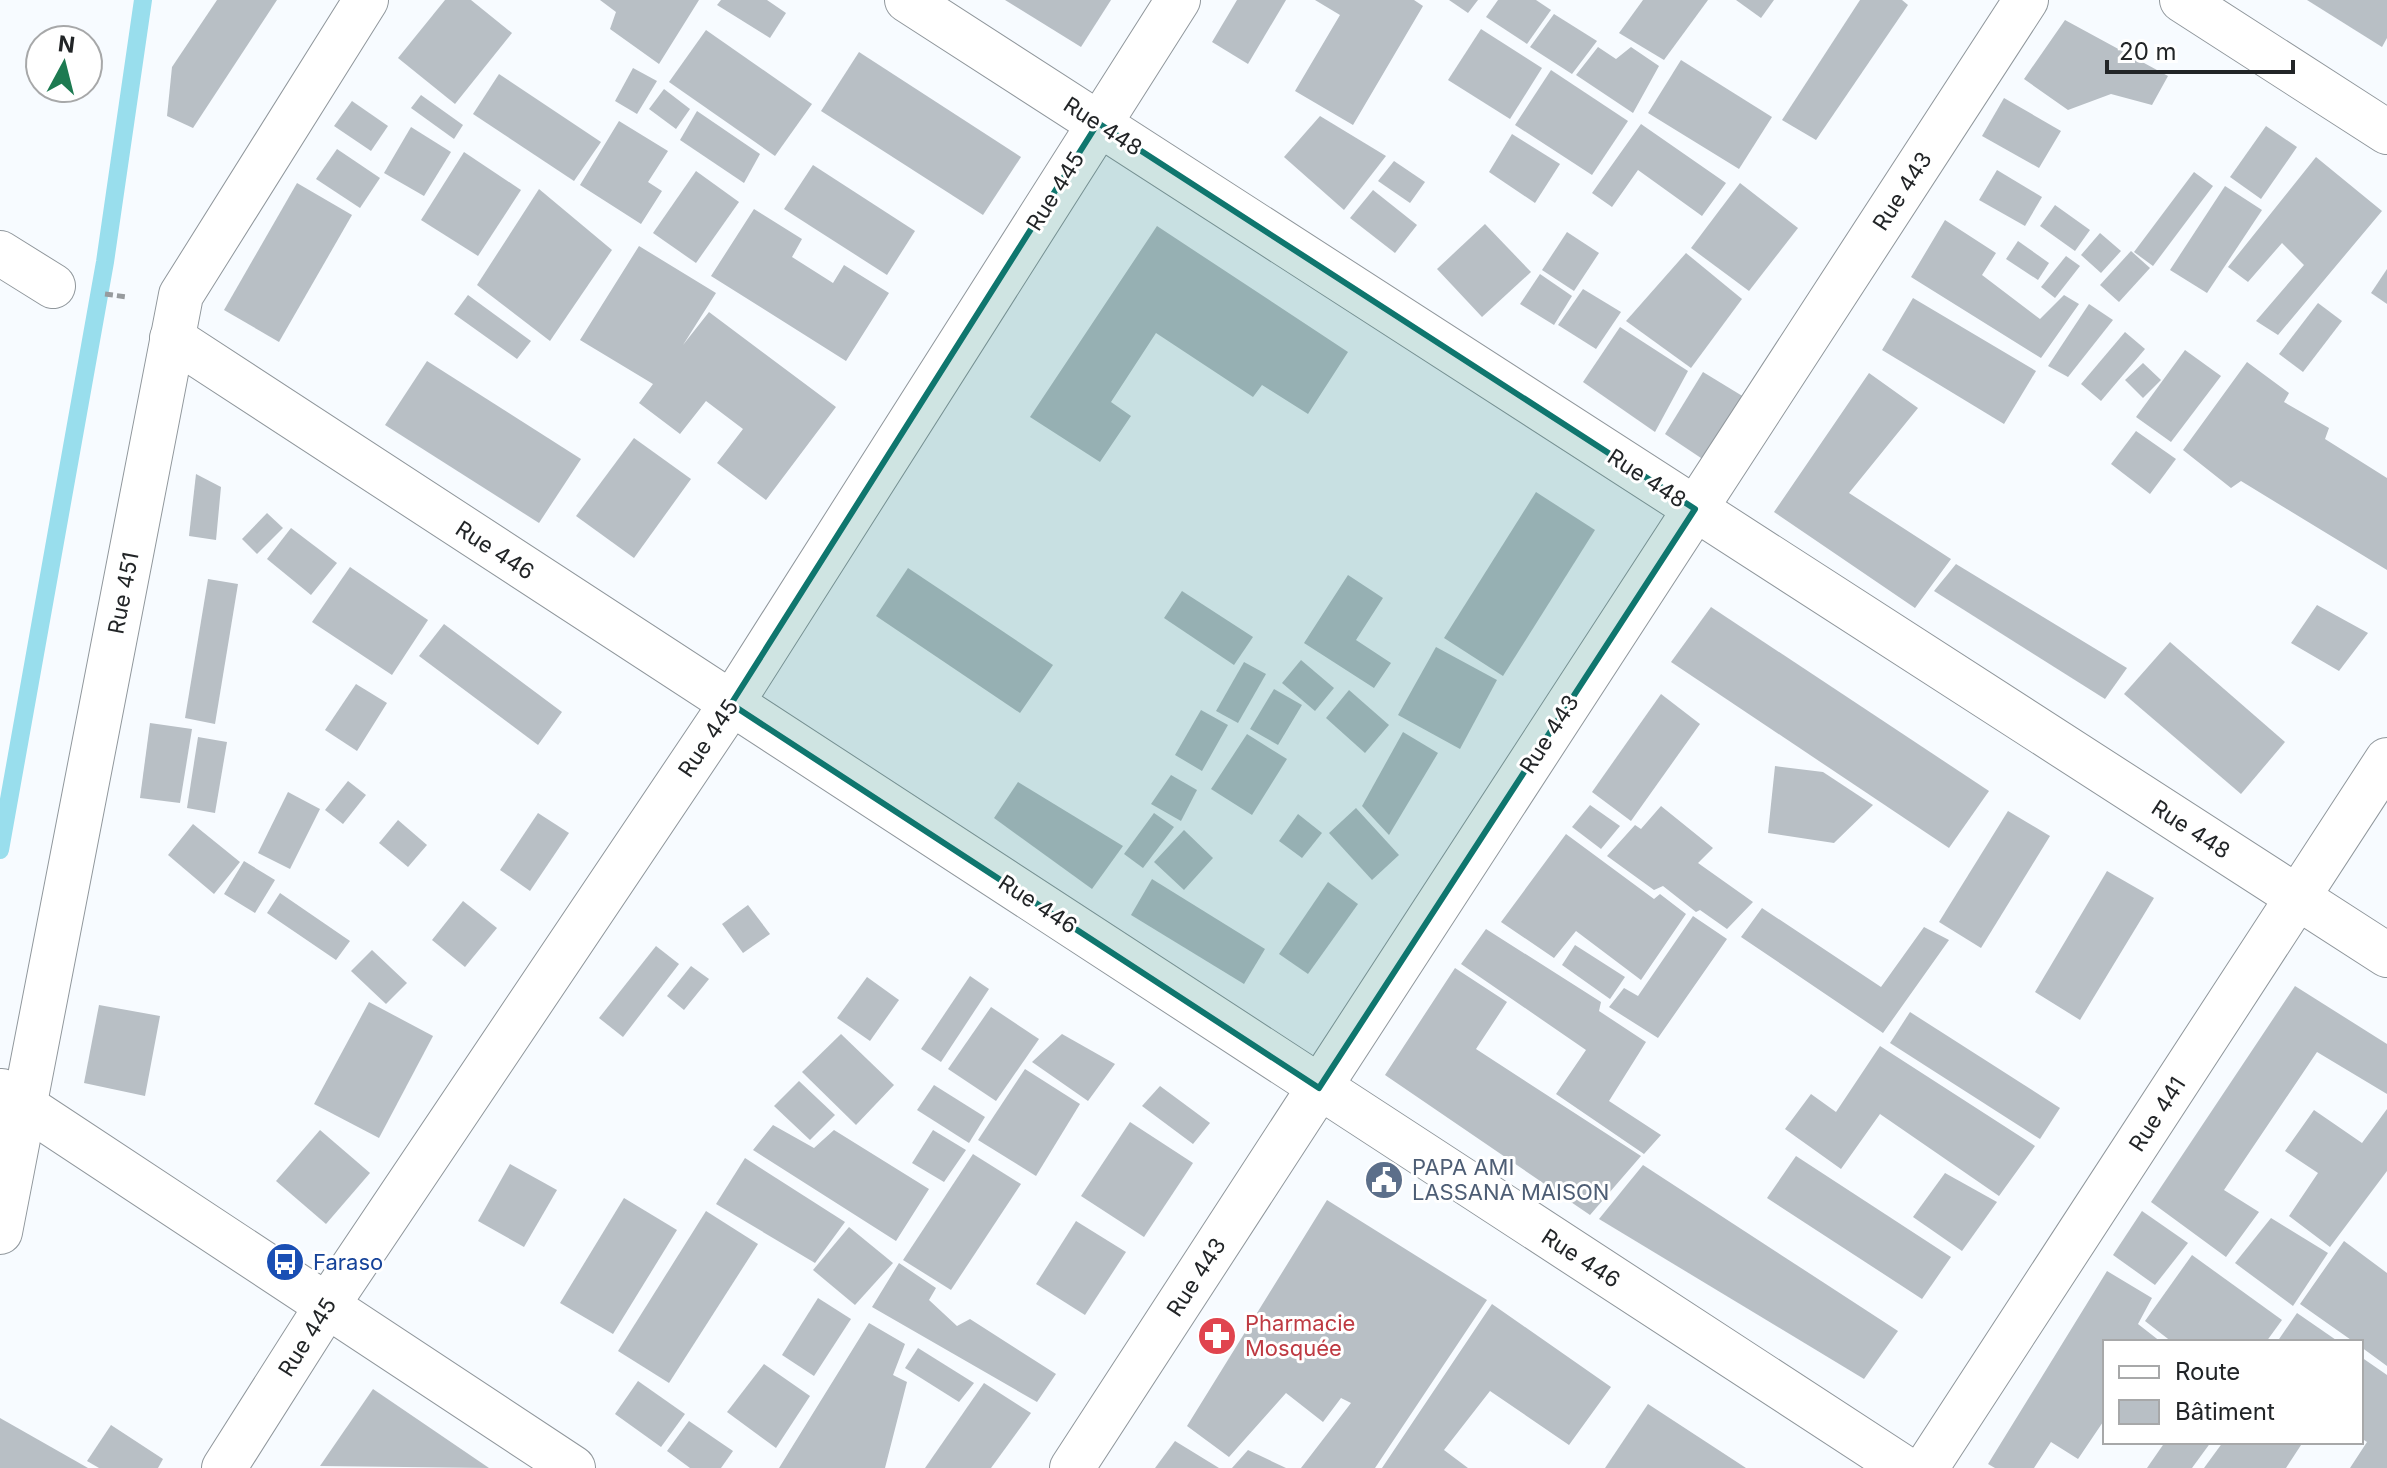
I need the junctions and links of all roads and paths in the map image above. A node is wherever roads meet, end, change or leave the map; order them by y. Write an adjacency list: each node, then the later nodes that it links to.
1 (366, 0): 10 (street, Rue 451)
2 (907, 0): 6 (street, Rue 448)
3 (1178, 0): 6 (street, Rue 445)
4 (2026, 0): 11 (street, Rue 443)
5 (2182, 0): 7 (street)
6 (1098, 123): 11 (street, Rue 448); 12 (street, Rue 445)
7 (2387, 132)
8 (0, 253): 9 (street)
9 (53, 286)
10 (172, 338): 12 (street, Rue 446); 17 (street, Rue 451)
11 (1695, 509): 14 (street, Rue 448); 16 (street, Rue 443)
12 (731, 704): 16 (street, Rue 446); 19 (street, Rue 445)
13 (2387, 760): 14 (street, Rue 441)
14 (2298, 897): 15 (street, Rue 448); 24 (street, Rue 441)
15 (2387, 955)
16 (1319, 1088): 22 (street, Rue 443); 23 (street, Rue 446)
17 (12, 1097): 18 (street, Rue 451); 19 (street)
18 (0, 1232)
19 (328, 1304): 20 (street, Rue 445); 21 (street)
20 (224, 1468)
21 (573, 1468)
22 (1072, 1468)
23 (1904, 1468)
24 (1926, 1468)

